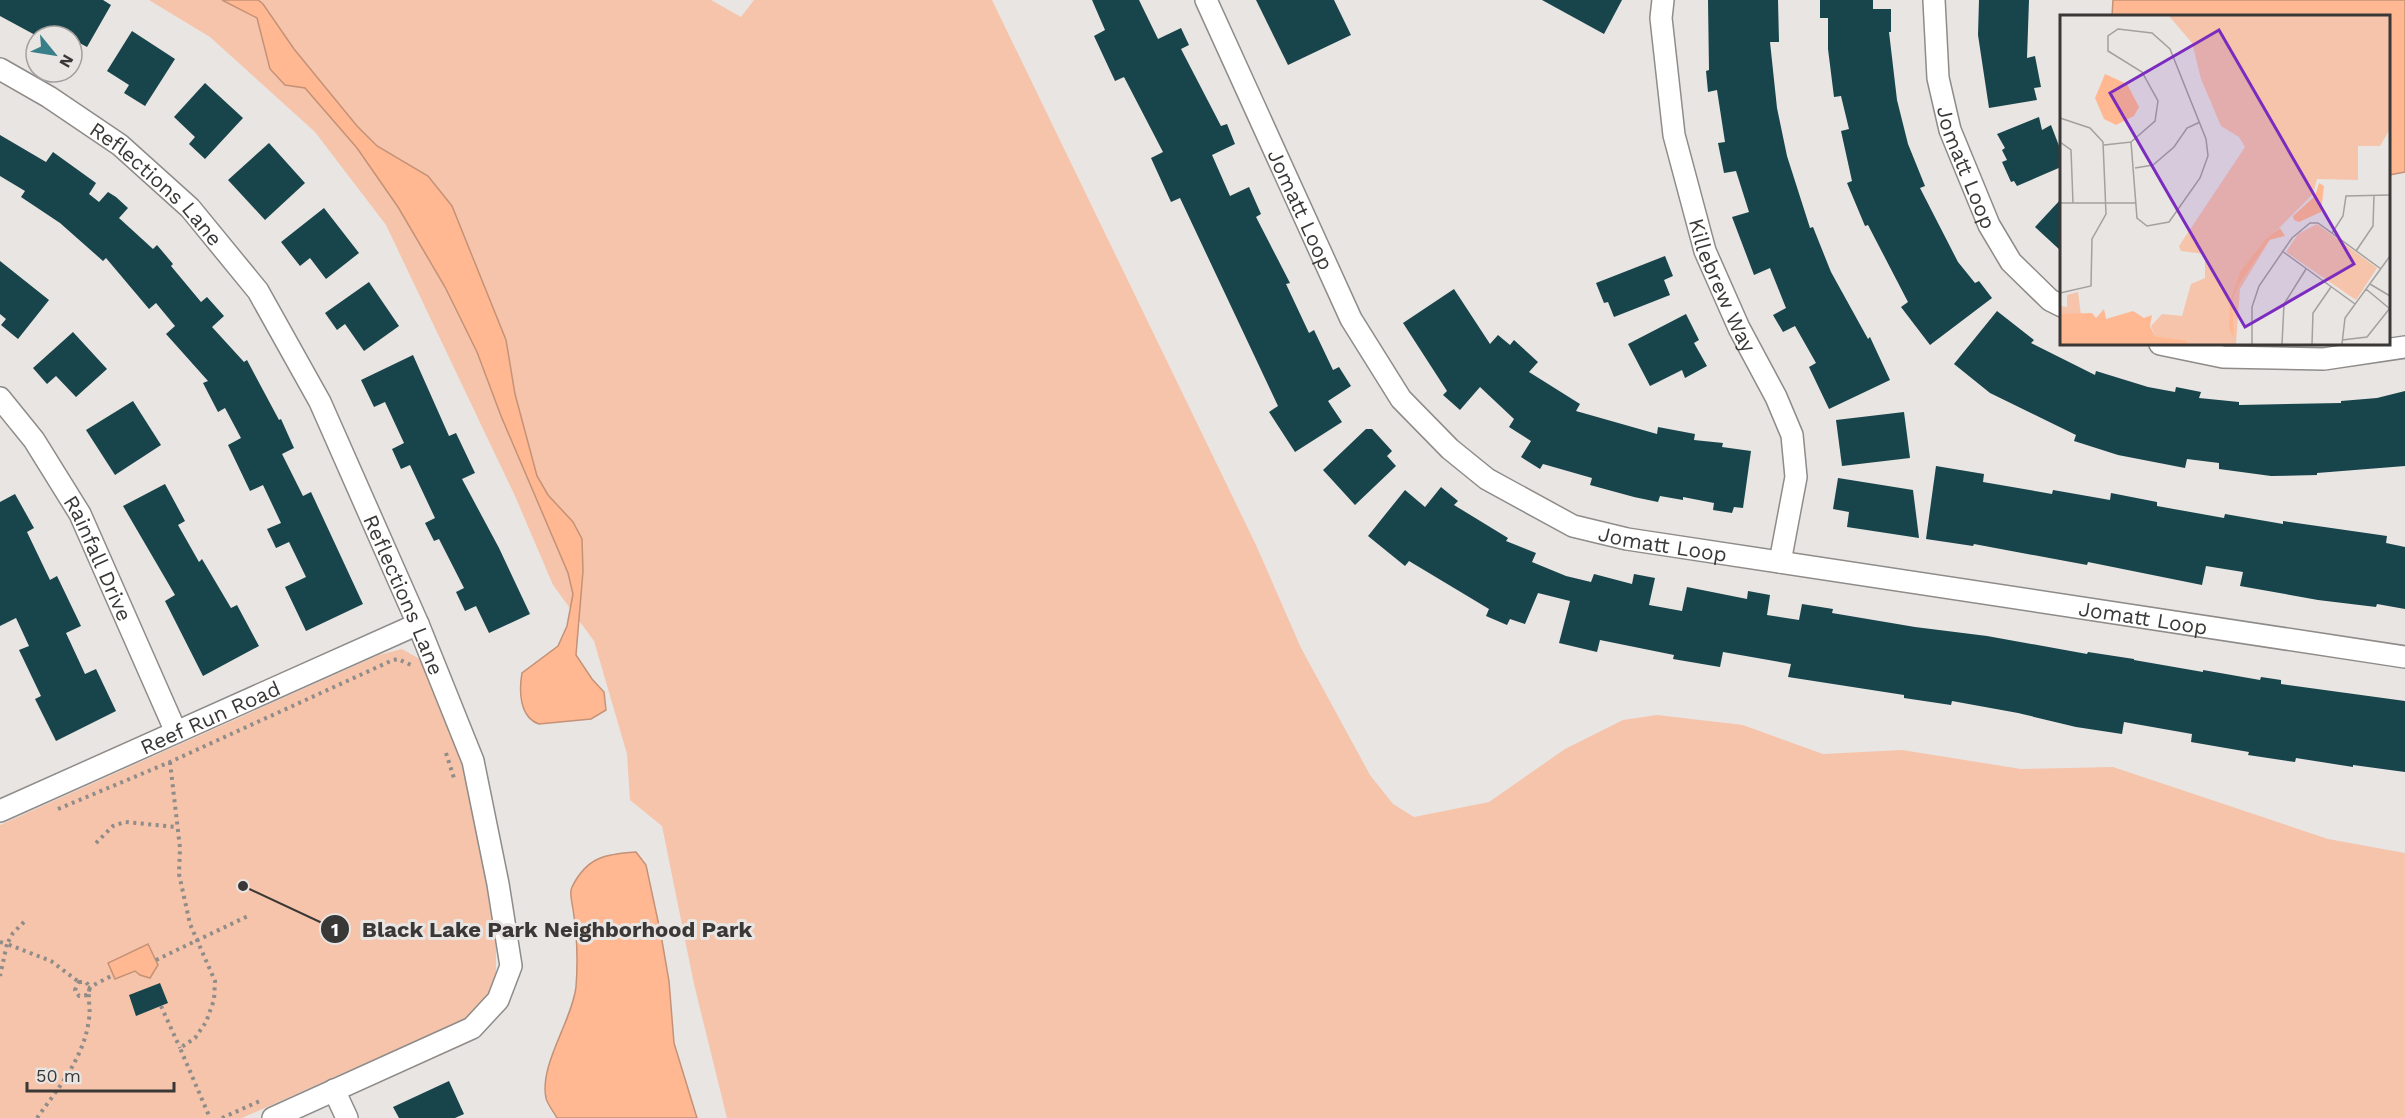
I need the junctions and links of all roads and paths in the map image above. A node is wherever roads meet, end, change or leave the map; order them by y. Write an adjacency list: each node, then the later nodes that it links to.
1 (1206, 0): 9 (street, Jomatt Loop)
2 (1663, 0): 9 (street, Killebrew Way)
3 (1934, 0): 5 (street, Jomatt Loop)
4 (0, 69): 10 (street, Reflections Lane)
5 (2060, 305)
6 (2165, 345): 7 (street)
7 (2405, 347)
8 (0, 398): 13 (street, Rainfall Drive)
9 (1780, 562): 11 (street, Jomatt Loop)
10 (418, 624): 13 (street, Reef Run Road); 34 (street, Reflections Lane)
11 (2405, 657)
12 (420, 673): 15 (path)
13 (176, 732): 17 (street, Reef Run Road)
14 (444, 747): 16 (path)
15 (170, 762): 18 (path); 19 (path)
16 (454, 779)
17 (0, 811)
18 (53, 811)
19 (177, 827): 20 (path); 23 (path)
20 (96, 843)
21 (248, 916): 23 (path)
22 (24, 922): 25 (path)
23 (198, 940): 26 (path); 33 (path)
24 (0, 942): 25 (path)
25 (7, 944): 28 (path); 29 (path)
26 (156, 960)
27 (113, 975): 30 (path)
28 (0, 976)
29 (79, 982): 30 (path); 31 (path)
30 (90, 987): 31 (path)
31 (88, 995): 36 (path)
32 (161, 1006): 33 (path)
33 (180, 1048): 37 (path)
34 (334, 1090): 35 (street, Reflections Lane); 39 (street)
35 (269, 1108): 38 (path)
36 (37, 1118)
37 (210, 1118)
38 (222, 1118)
39 (347, 1118)

